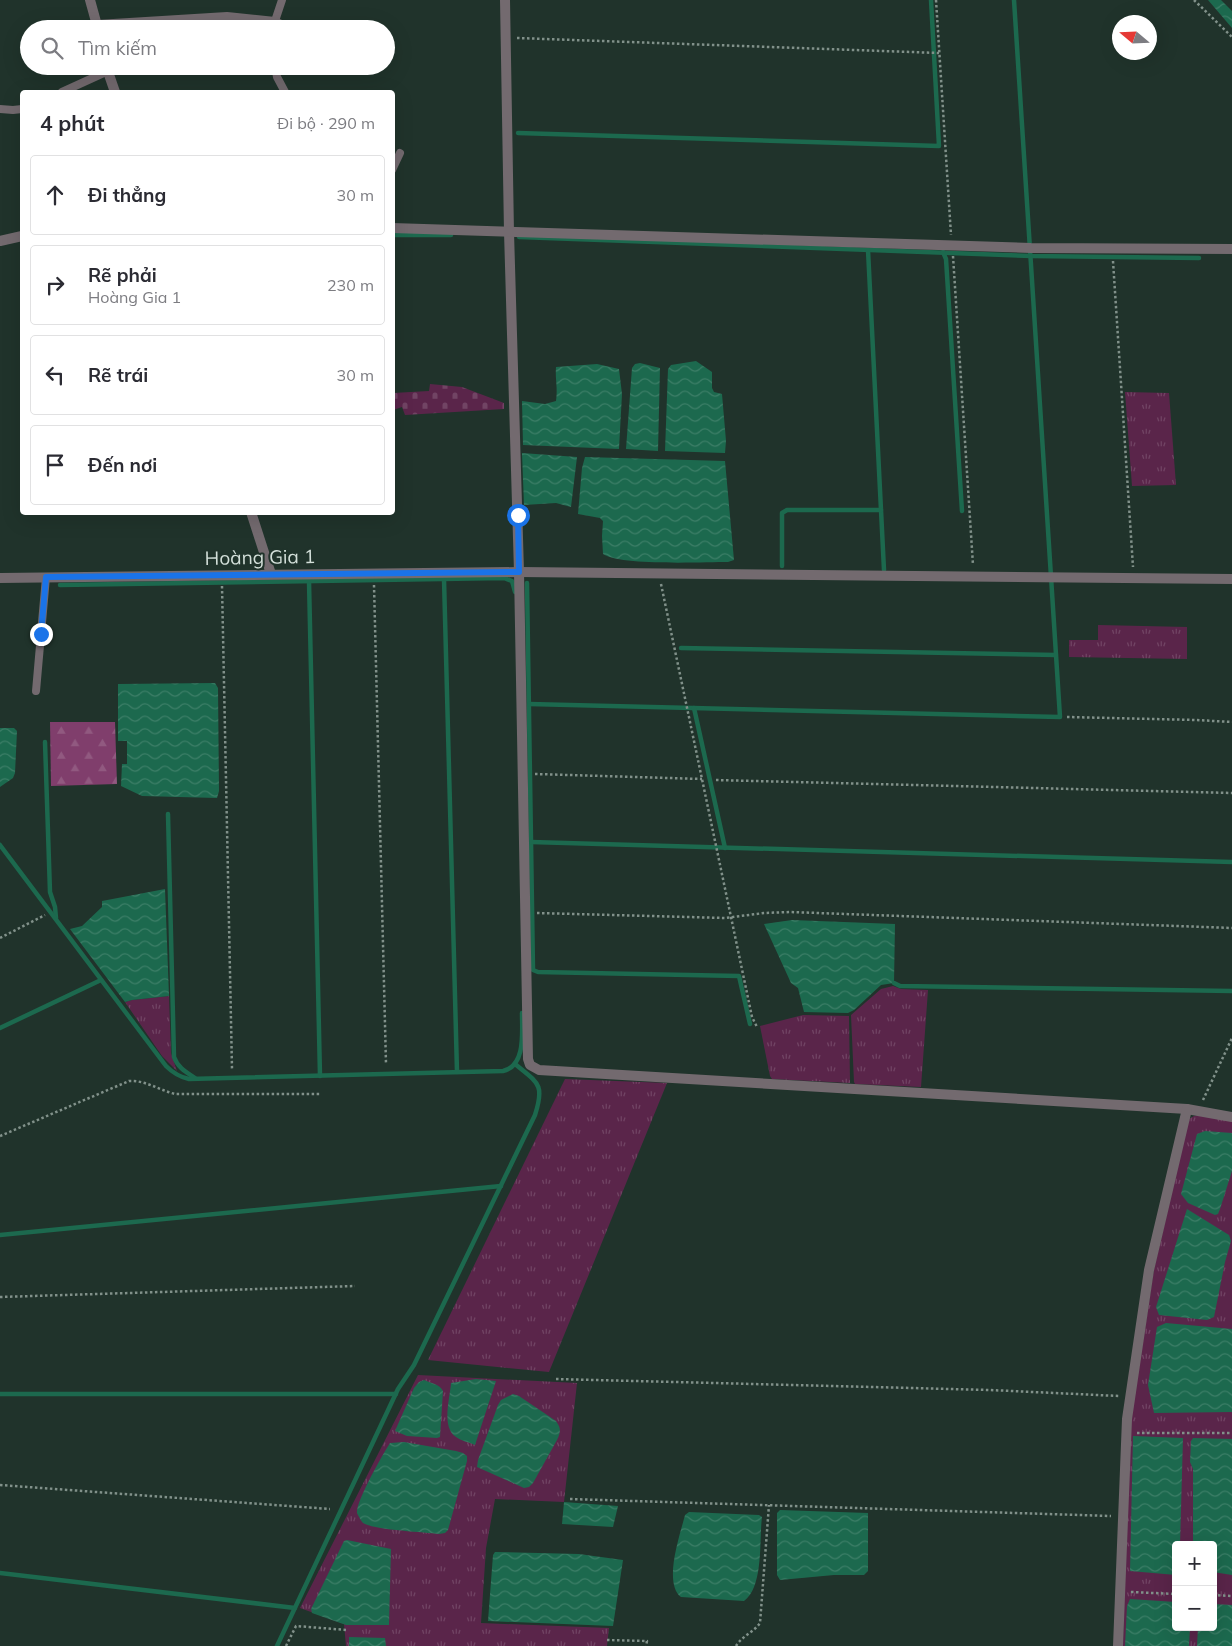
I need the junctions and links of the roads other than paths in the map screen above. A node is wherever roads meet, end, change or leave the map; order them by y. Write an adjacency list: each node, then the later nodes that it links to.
1 (90, 0): 4 (street)
2 (282, 0): 7 (lane)
3 (505, 0): 19 (street)
4 (95, 20)
5 (175, 20): 6 (lane)
6 (248, 20)
7 (276, 20)
8 (95, 75): 11 (lane)
9 (109, 75): 12 (street)
10 (277, 75): 13 (lane)
11 (66, 90)
12 (113, 90)
13 (284, 90)
14 (0, 109): 15 (lane)
15 (20, 109)
16 (400, 153): 17 (lane)
17 (395, 164)
18 (395, 228): 19 (street)
19 (509, 232): 22 (street); 24 (street)
20 (20, 236): 21 (street)
21 (0, 241)
22 (1232, 249)
23 (252, 515): 25 (street)
24 (519, 572): 25 (street, Hoàng Gia 1); 28 (street, Hoàng Gia 1); 30 (street)
25 (271, 574): 26 (street, Hoàng Gia 1)
26 (46, 577): 27 (street, Hoàng Gia 1); 29 (lane)
27 (0, 578)
28 (1232, 579)
29 (36, 691)
30 (1187, 1109): 31 (street); 32 (street)
31 (1232, 1117)
32 (1118, 1646)

